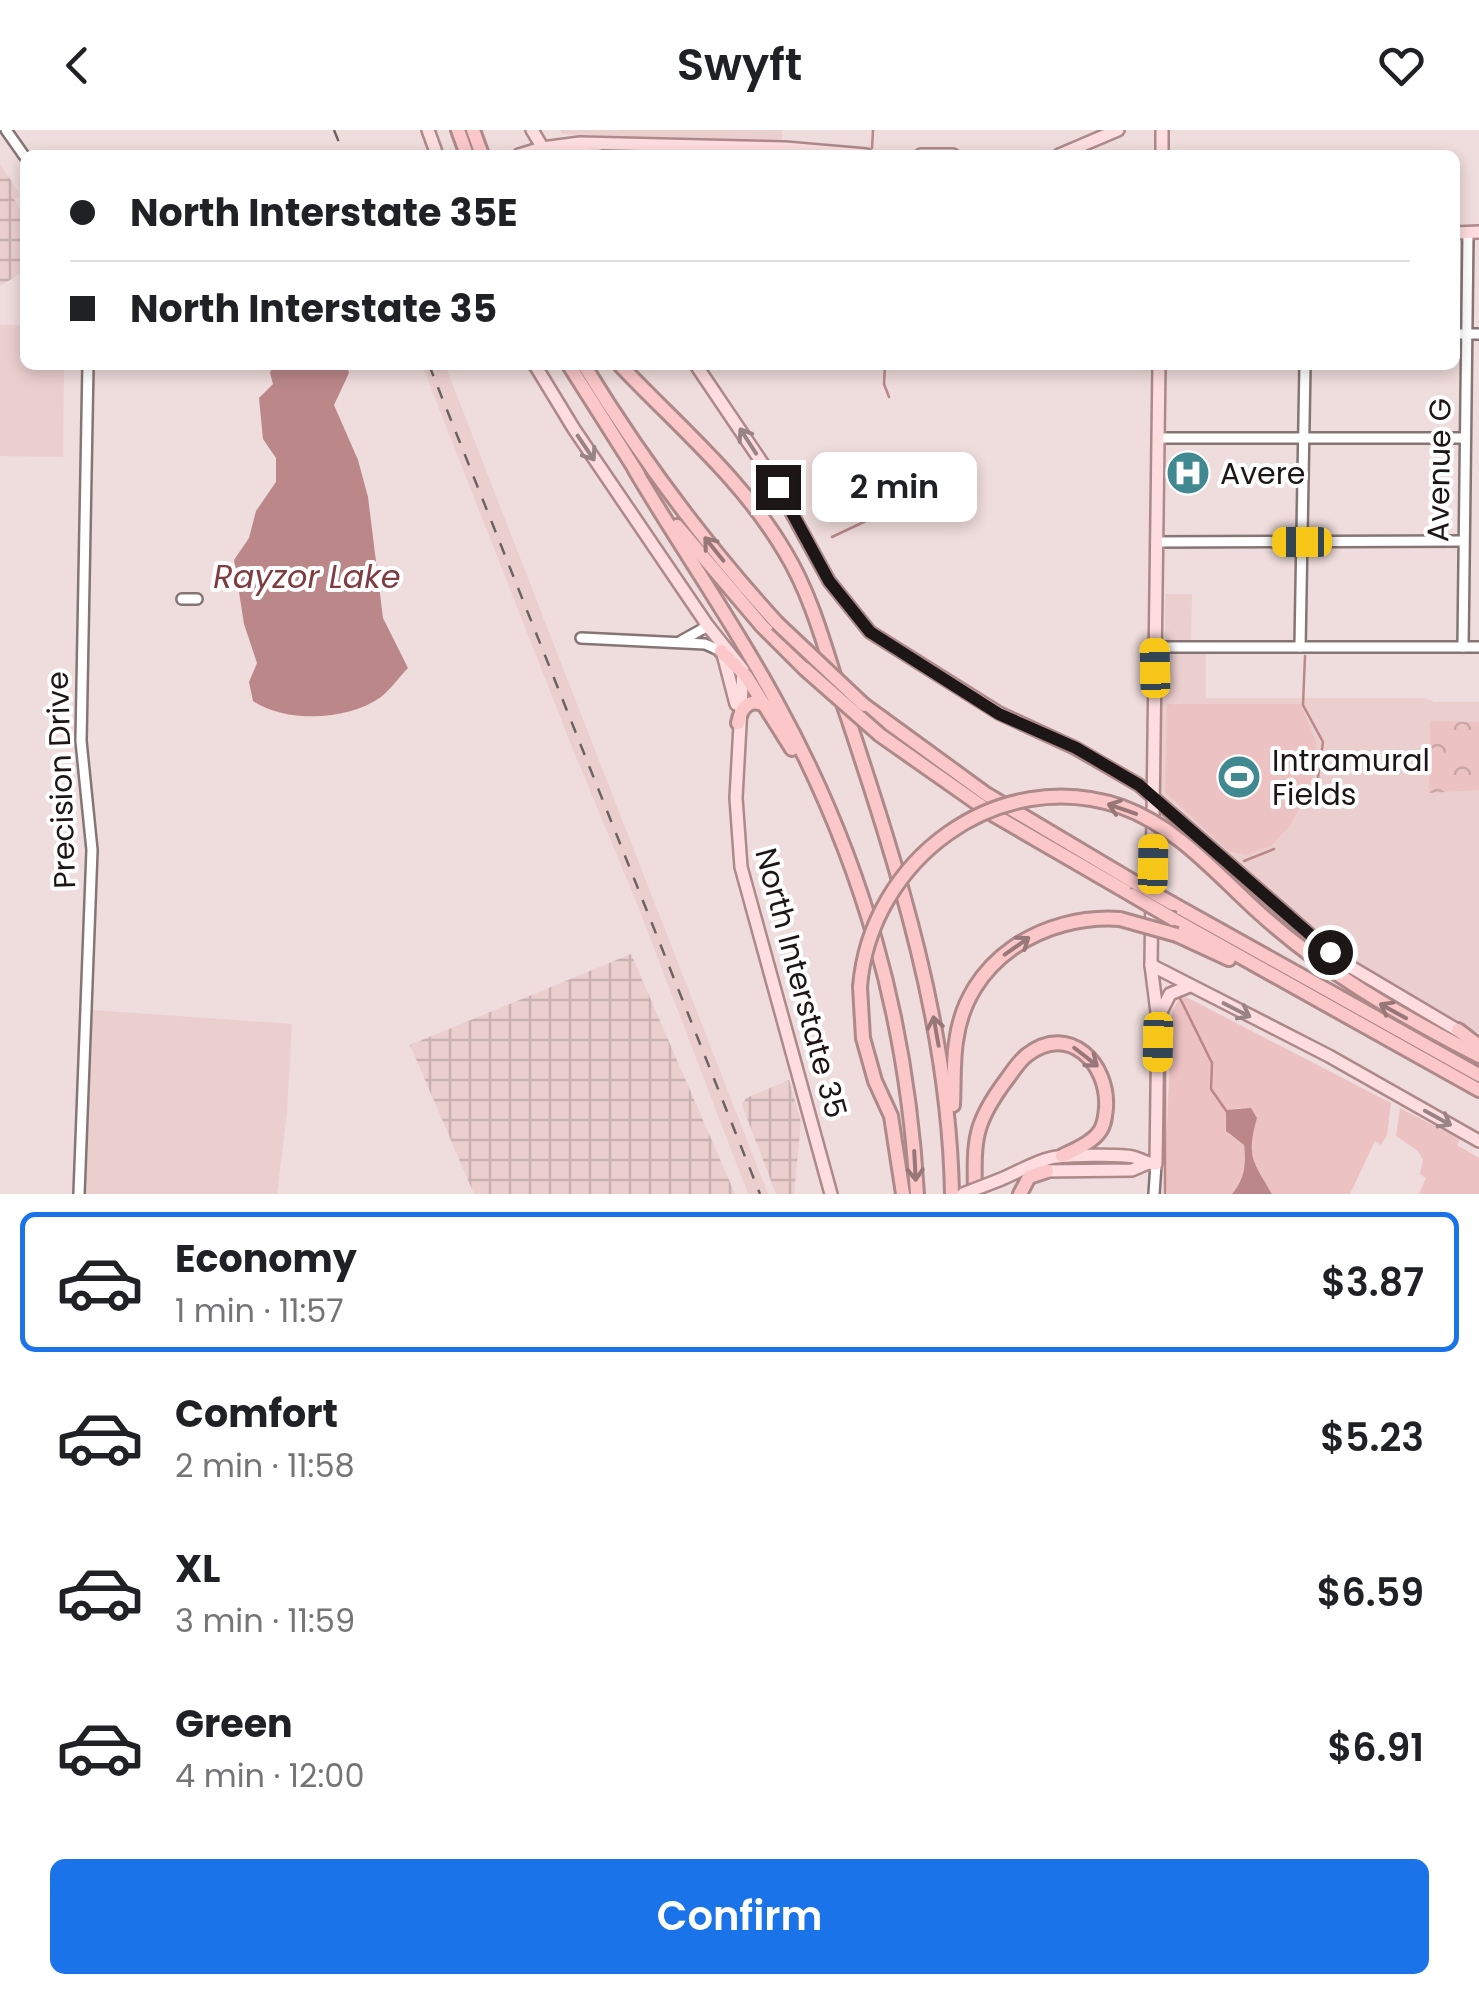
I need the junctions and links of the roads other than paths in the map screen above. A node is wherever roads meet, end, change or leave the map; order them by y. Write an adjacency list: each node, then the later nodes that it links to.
1 (1118, 130): 6 (main road)
2 (548, 150): 3 (main road)
3 (599, 150)
4 (664, 150): 5 (main road)
5 (808, 150)
6 (1071, 150)
7 (1468, 232): 8 (street, Avenue G)
8 (1460, 334): 9 (street); 20 (street, Avenue G)
9 (1479, 334)
10 (88, 370): 59 (street, Precision Drive)
11 (538, 370): 27 (main road, North Interstate 35, one-way to 27)
12 (571, 370): 21 (highway)
13 (587, 370): 42 (highway, one-way to 13, bridge)
14 (625, 370): 55 (highway, one-way to 14)
15 (699, 370): 39 (main road, one-way to 15)
16 (1159, 370): 18 (main road)
17 (1306, 370): 19 (street)
18 (1158, 438): 19 (street); 23 (main road)
19 (1304, 438): 20 (street); 24 (street)
20 (1465, 438): 22 (street, Avenue G)
21 (635, 470): 41 (highway); 42 (highway, bridge)
22 (1463, 541): 24 (street); 32 (street, Avenue G)
23 (1156, 542): 24 (street); 30 (main road)
24 (1302, 542): 31 (street)
25 (182, 599): 26 (street)
26 (197, 600)
27 (708, 626): 29 (street); 34 (main road, North Interstate 35); 35 (main road, North Interstate 35)
28 (581, 638): 29 (street)
29 (673, 642): 34 (street)
30 (1155, 647): 31 (street); 38 (main road)
31 (1300, 648): 32 (street)
32 (1463, 648): 33 (street)
33 (1479, 648)
34 (722, 651): 35 (highway); 37 (main road, North Interstate 35)
35 (743, 672): 36 (highway); 37 (main road, North Interstate 35)
36 (767, 706): 37 (highway); 41 (highway)
37 (738, 723): 60 (main road, North Interstate 35)
38 (1155, 757): 39 (main road); 40 (main road)
39 (1121, 775): 40 (main road)
40 (1154, 796): 43 (main road); 48 (main road)
41 (852, 866): 62 (highway, one-way to 62)
42 (1133, 888): 46 (highway, bridge); 46 (highway, bridge)
43 (1151, 965): 45 (main road); 47 (main road)
44 (1318, 982): 46 (highway)
45 (1191, 986): 47 (main road); 53 (main road, one-way to 53)
46 (1334, 1002): 51 (highway); 52 (highway); 55 (highway, one-way to 46, bridge)
47 (1158, 1020): 56 (main road)
48 (1458, 1030): 49 (highway)
49 (1479, 1044)
50 (1479, 1056): 61 (highway, one-way to 61, bridge)
51 (1479, 1076)
52 (1479, 1090)
53 (1479, 1141)
54 (1062, 1156): 56 (main road); 57 (main road); 65 (highway, one-way to 54)
55 (951, 1162): 63 (highway)
56 (1151, 1164): 58 (main road); 67 (street)
57 (1027, 1170): 58 (main road); 64 (main road, bridge)
58 (1047, 1171): 66 (highway)
59 (79, 1194)
60 (831, 1194)
61 (903, 1194)
62 (917, 1194)
63 (952, 1194)
64 (963, 1194)
65 (975, 1194)
66 (1020, 1194)
67 (1154, 1194)

